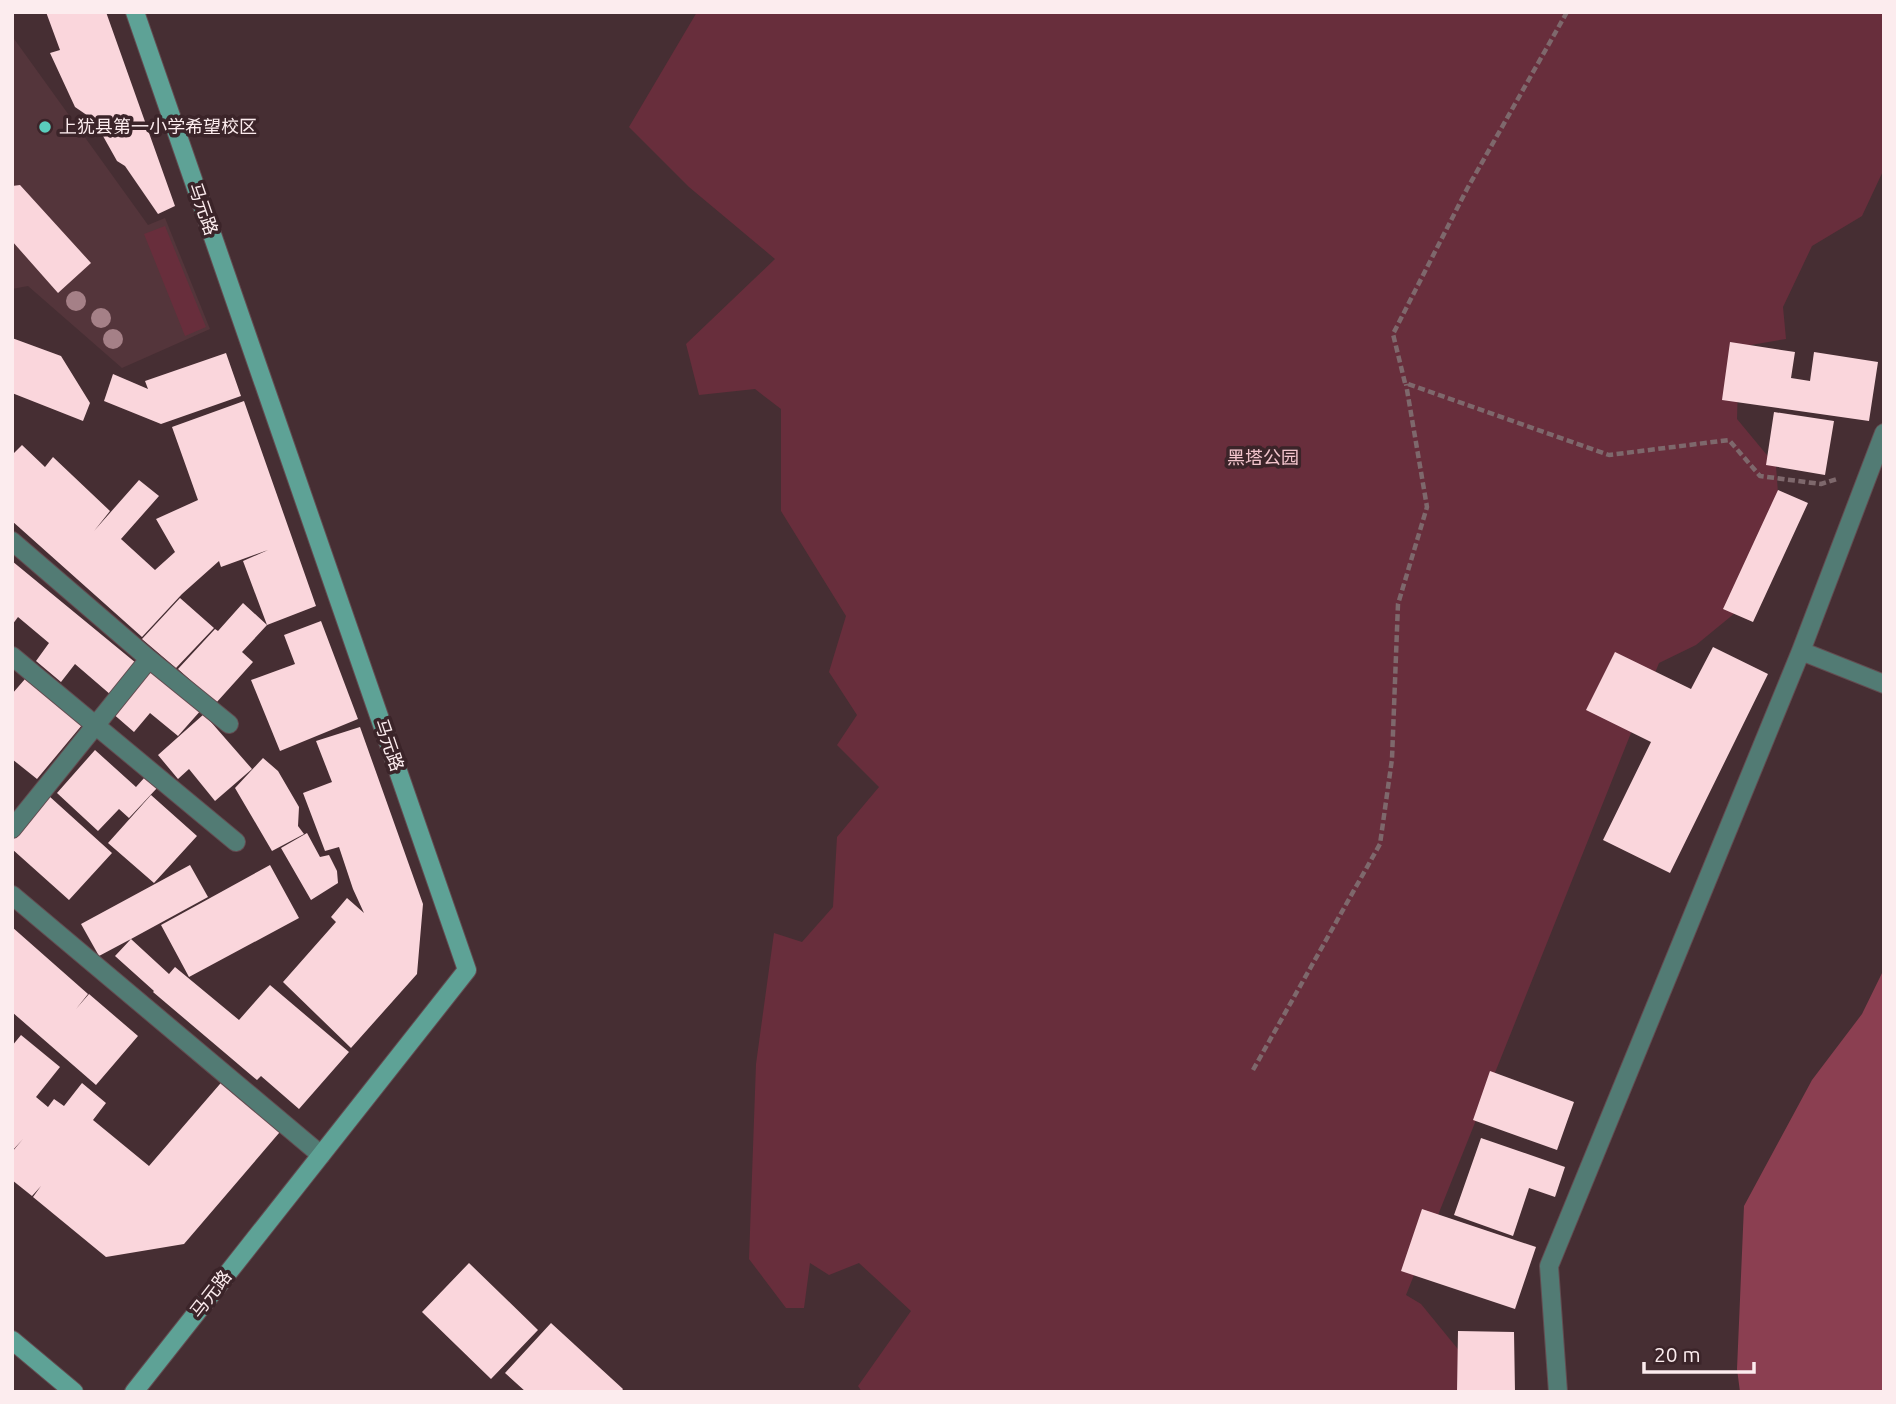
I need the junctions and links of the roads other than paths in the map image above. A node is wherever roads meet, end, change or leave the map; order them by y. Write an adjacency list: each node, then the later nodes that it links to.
1 (135, 12): 13 (street, 马元路)
2 (1884, 433): 4 (street)
3 (12, 541): 6 (street)
4 (1801, 651): 7 (street); 17 (street)
5 (12, 656): 9 (street)
6 (149, 659): 8 (street); 9 (street)
7 (1884, 684)
8 (229, 724)
9 (96, 725): 10 (street); 11 (street)
10 (12, 829)
11 (236, 842)
12 (12, 895): 13 (street)
13 (321, 1155): 16 (street, 马元路)
14 (12, 1340): 15 (street)
15 (74, 1392)
16 (134, 1392)
17 (1558, 1392)

